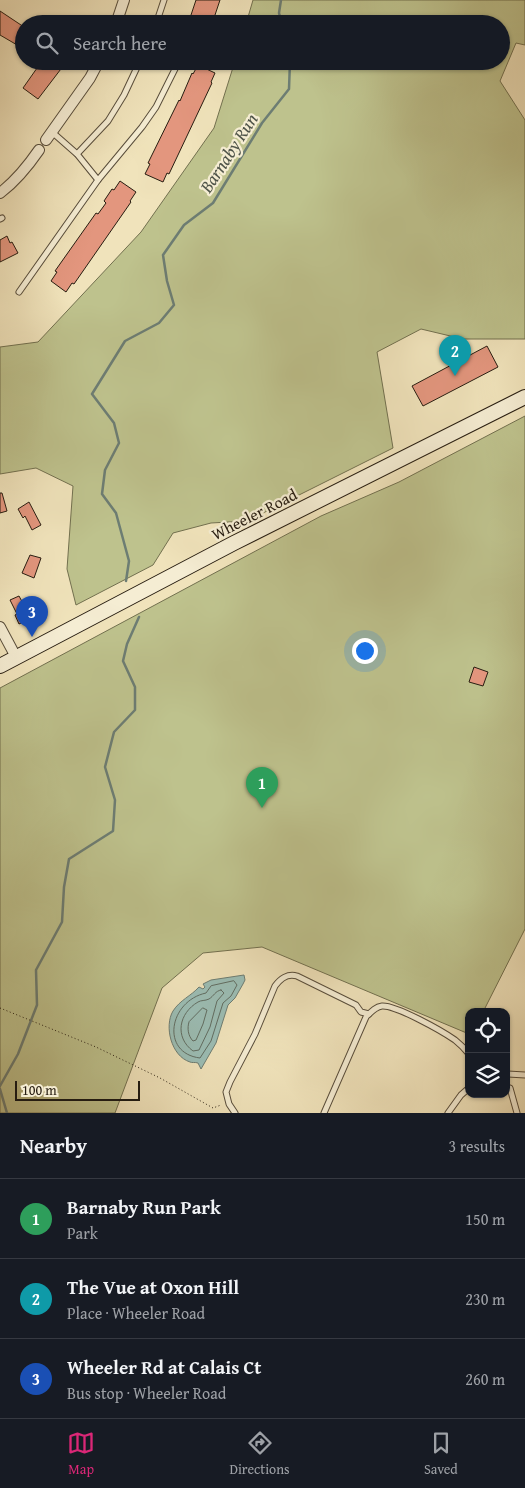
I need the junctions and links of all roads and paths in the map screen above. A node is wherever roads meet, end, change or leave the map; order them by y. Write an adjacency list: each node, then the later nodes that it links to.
1 (124, 0): 3 (street)
2 (164, 0): 4 (lane)
3 (119, 15)
4 (159, 15)
5 (94, 70): 8 (street)
6 (136, 70): 10 (lane)
7 (174, 70): 11 (lane)
8 (49, 136): 10 (lane)
9 (40, 150): 12 (street)
10 (77, 154): 11 (lane)
11 (98, 180): 13 (lane)
12 (0, 193)
13 (20, 292)
14 (525, 397): 16 (main road, Wheeler Road)
15 (0, 627): 16 (street)
16 (16, 657): 17 (main road, Wheeler Road)
17 (0, 666)
18 (0, 1008): 25 (path)
19 (369, 1014): 20 (lane); 25 (lane); 27 (lane)
20 (468, 1053)
21 (510, 1074): 22 (lane)
22 (525, 1075)
23 (510, 1088): 29 (lane)
24 (465, 1092): 28 (lane)
25 (229, 1104): 26 (lane)
26 (235, 1113)
27 (324, 1113)
28 (448, 1113)
29 (517, 1113)

